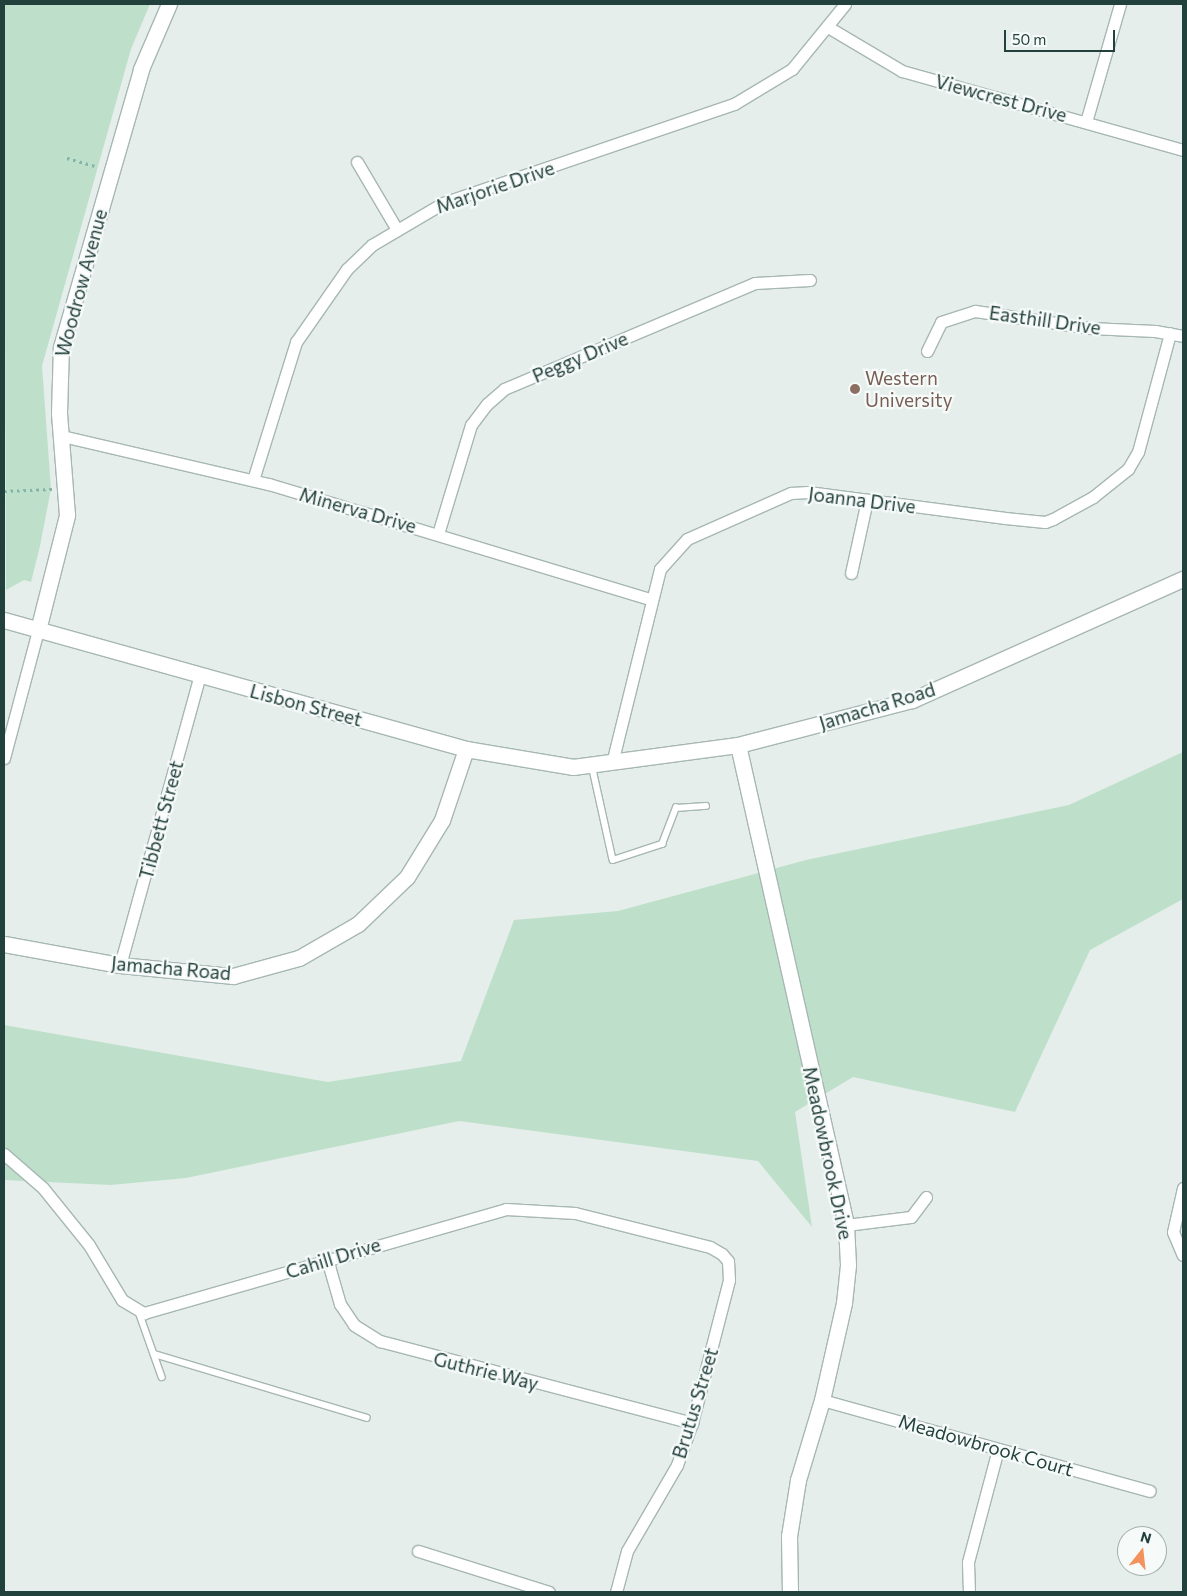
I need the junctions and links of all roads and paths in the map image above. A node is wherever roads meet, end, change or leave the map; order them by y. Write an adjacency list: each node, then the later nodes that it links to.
1 (169, 4): 15 (main road, Woodrow Avenue)
2 (846, 4): 4 (street, Marjorie Drive)
3 (1120, 4): 5 (street)
4 (828, 27): 5 (street, Viewcrest Drive); 10 (street, Marjorie Drive)
5 (1086, 122): 6 (street, Viewcrest Drive)
6 (1183, 150)
7 (67, 158): 9 (path)
8 (357, 162): 10 (street)
9 (98, 166)
10 (396, 228): 16 (street, Marjorie Drive)
11 (810, 280): 20 (street, Peggy Drive)
12 (1170, 333): 13 (street, Easthill Drive); 14 (street, Easthill Drive); 19 (street, Joanna Drive)
13 (1183, 336)
14 (927, 351)
15 (62, 436): 16 (street, Minerva Drive); 25 (main road, Woodrow Avenue)
16 (253, 480): 20 (street, Minerva Drive)
17 (50, 489): 18 (path)
18 (4, 491)
19 (867, 500): 21 (street); 23 (street, Joanna Drive)
20 (438, 534): 23 (street, Minerva Drive)
21 (851, 573)
22 (1183, 580): 27 (main road, Jamacha Road)
23 (651, 599): 30 (street, Joanna Drive)
24 (4, 620): 25 (main road, Lisbon Street)
25 (38, 630): 26 (main road, Lisbon Street); 29 (street)
26 (200, 675): 28 (main road, Lisbon Street); 34 (street, Tibbett Street)
27 (738, 745): 30 (main road, Jamacha Road); 38 (main road, Meadowbrook Drive)
28 (466, 749): 31 (main road, Lisbon Street); 34 (main road, Jamacha Road)
29 (4, 758)
30 (612, 763): 31 (main road, Lisbon Street)
31 (592, 765): 32 (lane)
32 (706, 806)
33 (4, 944): 34 (main road, Jamacha Road)
34 (120, 965)
35 (4, 1154): 42 (street)
36 (1183, 1188): 39 (street)
37 (926, 1197): 38 (street)
38 (846, 1225): 45 (main road, Meadowbrook Drive)
39 (1183, 1255)
40 (327, 1259): 41 (street, Cahill Drive); 42 (street, Cahill Drive); 47 (street, Guthrie Way)
41 (728, 1262): 47 (street, Brutus Street)
42 (139, 1312): 43 (lane)
43 (154, 1354): 44 (lane); 46 (lane)
44 (162, 1377)
45 (822, 1400): 48 (street, Meadowbrook Court); 53 (main road, Meadowbrook Drive)
46 (367, 1418)
47 (692, 1423): 52 (street, Brutus Street)
48 (998, 1449): 49 (street, Meadowbrook Court); 54 (street)
49 (1150, 1491)
50 (418, 1551): 51 (street)
51 (549, 1592)
52 (616, 1592)
53 (790, 1592)
54 (969, 1592)

